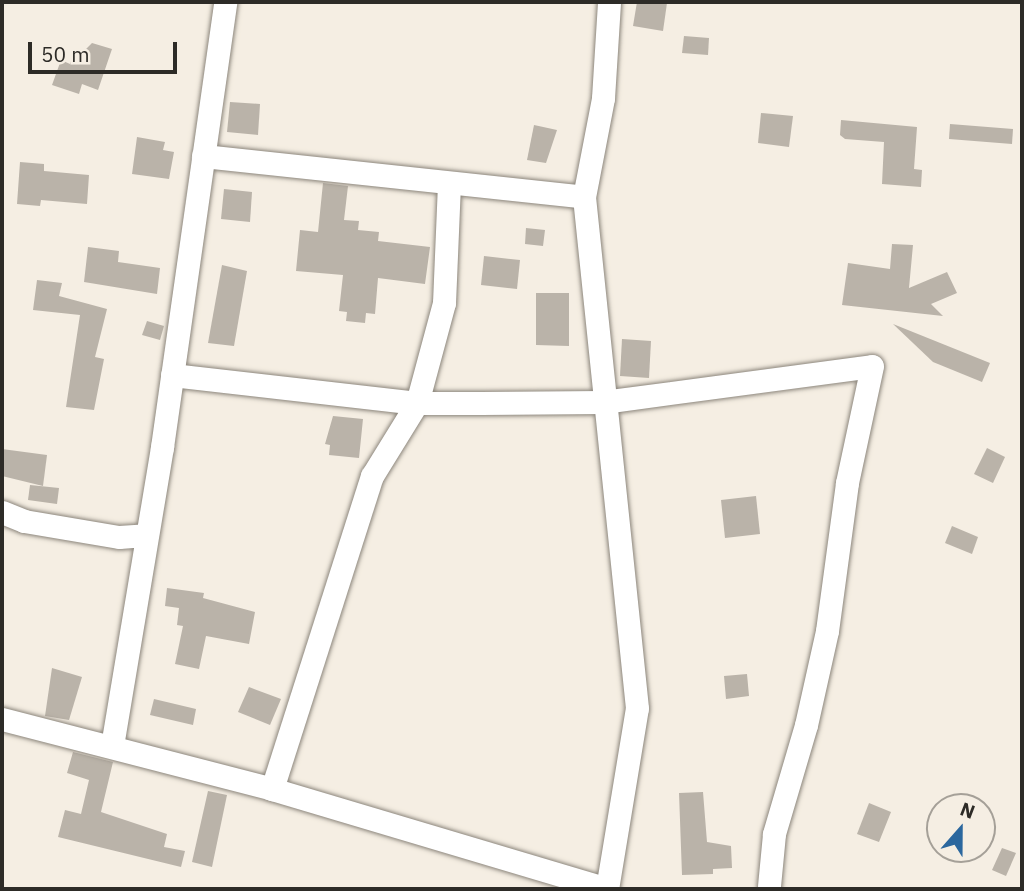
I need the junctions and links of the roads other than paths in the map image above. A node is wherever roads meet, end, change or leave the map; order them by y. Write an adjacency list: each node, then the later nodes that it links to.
1 (225, 2): 3 (street)
2 (609, 2): 5 (street)
3 (203, 156): 4 (street); 6 (street)
4 (449, 184): 5 (street); 8 (street)
5 (584, 197): 7 (street)
6 (172, 375): 8 (street); 10 (street)
7 (604, 400): 8 (street); 14 (street); 15 (street)
8 (417, 403): 13 (street)
9 (2, 512): 10 (street)
10 (146, 535): 12 (street)
11 (2, 719): 12 (street)
12 (112, 746): 13 (street)
13 (272, 789): 15 (street)
14 (769, 886)
15 (607, 889)

